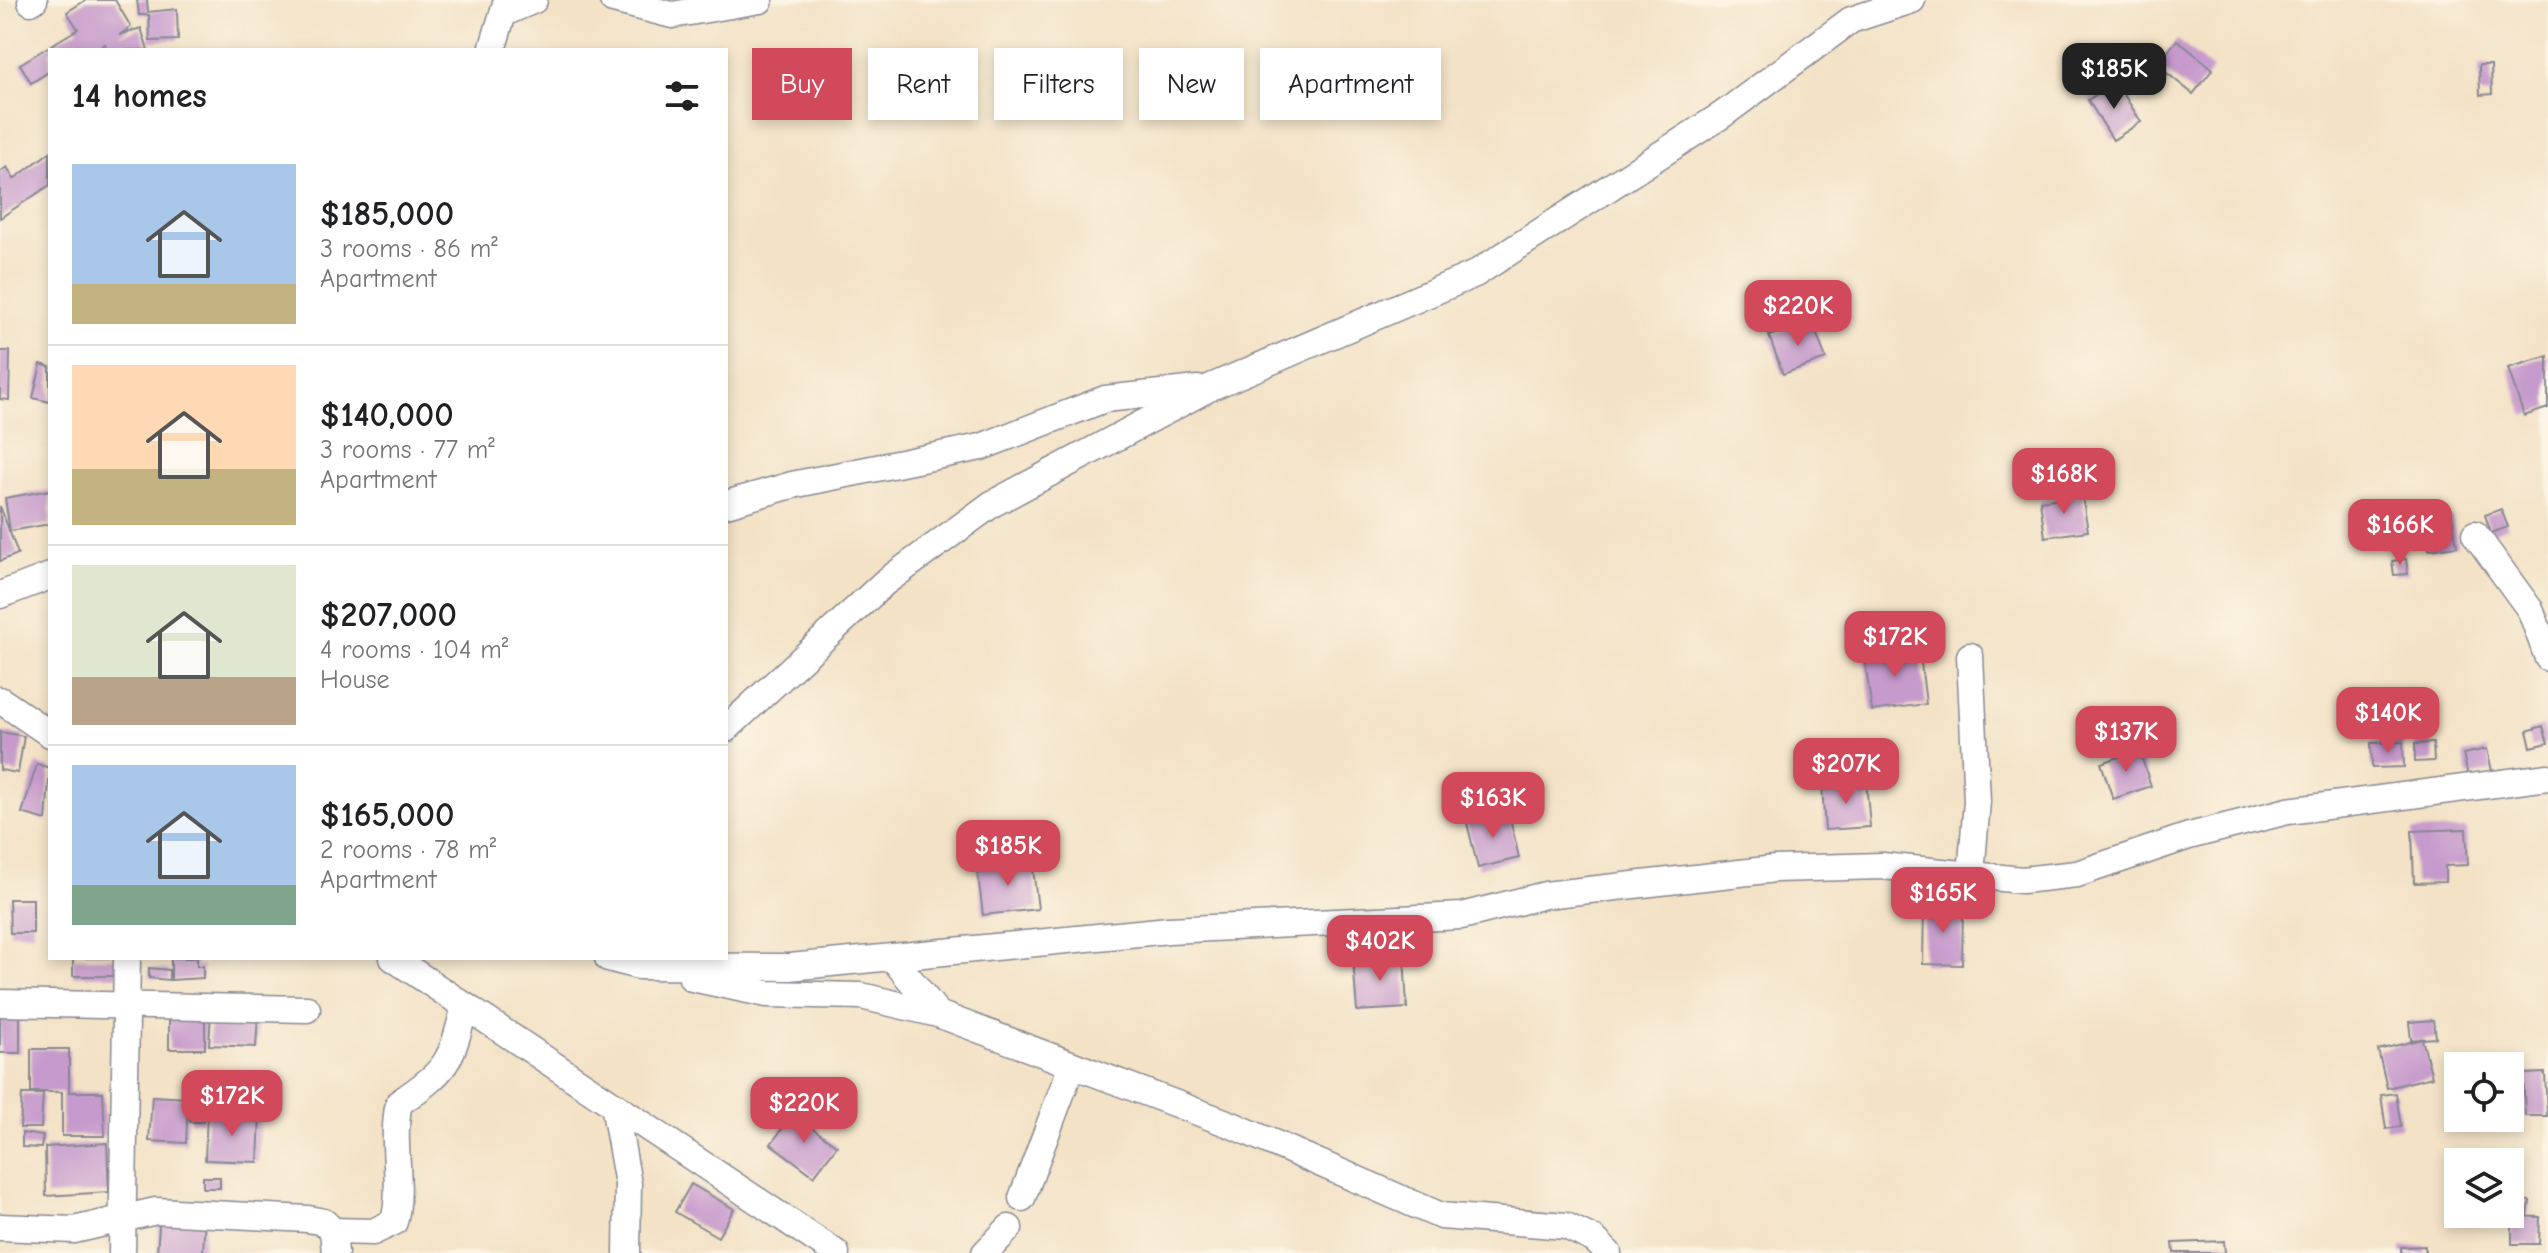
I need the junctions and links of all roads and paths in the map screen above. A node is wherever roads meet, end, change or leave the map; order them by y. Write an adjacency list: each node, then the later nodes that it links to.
1 (534, 0): 5 (street)
2 (613, 0): 3 (street)
3 (760, 0)
4 (1912, 0): 7 (street)
5 (506, 7): 6 (street)
6 (493, 48)
7 (1211, 387): 8 (street); 15 (street)
8 (728, 503)
9 (2475, 534): 13 (street)
10 (48, 577): 11 (street)
11 (0, 595)
12 (1970, 656): 18 (street)
13 (2548, 658)
14 (0, 700): 16 (street)
15 (728, 727)
16 (48, 733)
17 (2548, 777): 18 (street)
18 (1971, 875): 19 (street)
19 (892, 957): 23 (street); 28 (street)
20 (127, 960): 26 (street)
21 (396, 960): 25 (street)
22 (616, 960): 23 (street)
23 (638, 966): 28 (street)
24 (0, 1003): 26 (street)
25 (465, 1006): 30 (street); 35 (street)
26 (127, 1008): 27 (street); 32 (street)
27 (307, 1009)
28 (938, 1014): 29 (street)
29 (1072, 1065): 31 (street); 40 (street)
30 (614, 1105): 37 (street); 38 (street)
31 (1022, 1198)
32 (123, 1222): 33 (street); 35 (street); 36 (street)
33 (0, 1227)
34 (1009, 1228): 39 (street)
35 (334, 1242)
36 (122, 1253)
37 (627, 1253)
38 (836, 1253)
39 (985, 1253)
40 (1608, 1253)

